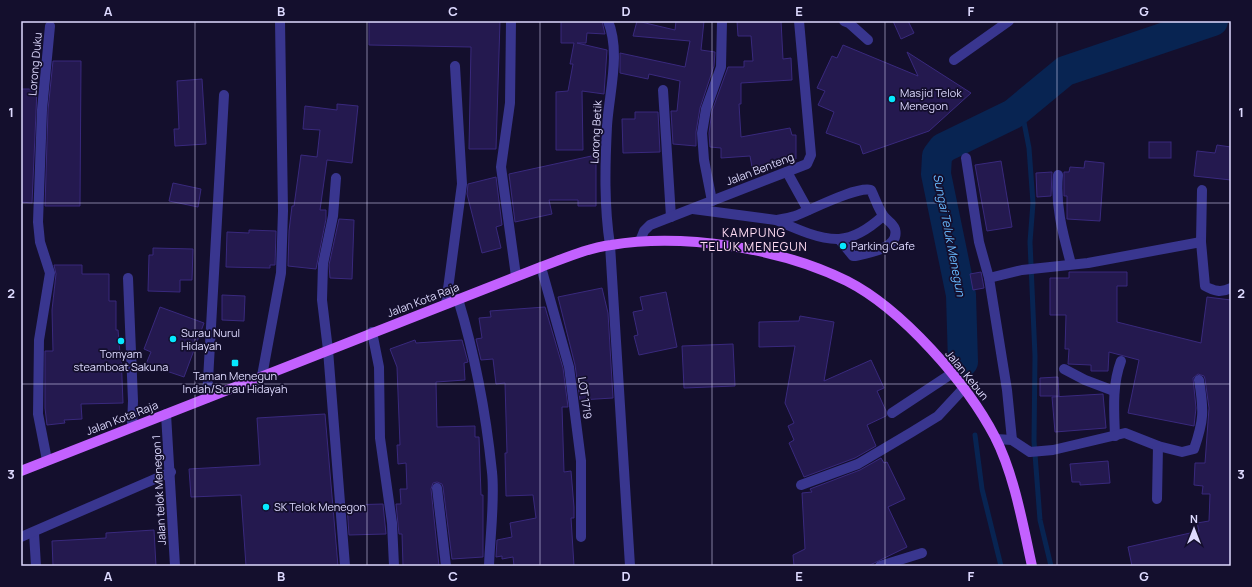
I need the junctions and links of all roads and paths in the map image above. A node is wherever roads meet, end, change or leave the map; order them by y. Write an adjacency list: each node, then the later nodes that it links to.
1 (280, 21): 43 (street)
2 (511, 21): 31 (street)
3 (608, 21): 28 (street, Lorong Betik)
4 (722, 21): 19 (street)
5 (844, 21): 9 (street)
6 (1009, 21): 10 (street)
7 (801, 22): 15 (street, Jalan Benteng)
8 (50, 26): 55 (street, Lorong Duku)
9 (868, 40)
10 (954, 60)
11 (455, 66): 37 (street)
12 (663, 90): 23 (street)
13 (224, 95): 47 (street)
14 (966, 158): 33 (street)
15 (787, 172): 19 (street, Jalan Benteng); 21 (street)
16 (1058, 175): 29 (street)
17 (336, 178): 39 (street)
18 (1202, 190): 27 (street)
19 (712, 201): 20 (street, Jalan Benteng)
20 (691, 209): 23 (street, Jalan Benteng); 24 (street)
21 (808, 210): 22 (street); 24 (street)
22 (883, 216): 25 (street); 25 (street)
23 (671, 217): 26 (street, Jalan Benteng)
24 (776, 220): 25 (street)
25 (839, 239)
26 (640, 241): 28 (main road, Jalan Kota Raja); 34 (main road, Jalan Kota Raja)
27 (1201, 242): 29 (street); 35 (street)
28 (610, 245): 30 (main road, Jalan Kota Raja); 71 (street, Lorong Betik)
29 (1071, 264): 33 (street)
30 (541, 267): 31 (main road, Jalan Kota Raja); 63 (street, LOT 1719)
31 (516, 276): 36 (main road, Jalan Kota Raja)
32 (128, 278): 50 (street)
33 (989, 278): 53 (street)
34 (847, 281): 42 (main road, Jalan Kebun)
35 (1231, 288)
36 (458, 299): 37 (main road, Jalan Kota Raja); 70 (street)
37 (446, 304): 38 (main road, Jalan Kota Raja)
38 (372, 332): 39 (main road, Jalan Kota Raja); 68 (street)
39 (328, 350): 43 (main road, Jalan Kota Raja); 67 (street)
40 (1121, 361): 46 (street)
41 (1064, 369): 46 (street)
42 (951, 374): 45 (main road, Jalan Kebun); 48 (street)
43 (262, 376): 47 (main road, Jalan Kota Raja)
44 (1199, 380): 54 (street)
45 (964, 388): 52 (main road, Jalan Kebun); 58 (street)
46 (1114, 391): 51 (street)
47 (207, 398): 49 (main road, Jalan Kota Raja)
48 (892, 413)
49 (166, 414): 50 (main road, Jalan Kota Raja); 57 (street, Jalan telok Menegon 1)
50 (132, 427): 55 (main road, Jalan Kota Raja)
51 (1115, 436): 53 (street); 54 (street)
52 (996, 439): 53 (street); 73 (main road, Jalan Kebun)
53 (1012, 440)
54 (1158, 446): 60 (street)
55 (47, 460): 56 (main road, Jalan Kota Raja)
56 (21, 470)
57 (171, 472): 61 (street); 66 (street, Jalan telok Menegon 1)
58 (801, 485)
59 (437, 488): 69 (street)
60 (1157, 499)
61 (34, 532): 62 (street); 65 (street)
62 (21, 537)
63 (581, 537)
64 (922, 553): 72 (street)
65 (36, 566)
66 (175, 566)
67 (345, 566)
68 (394, 566)
69 (446, 566)
70 (489, 566)
71 (630, 566)
72 (880, 566)
73 (1032, 566)

